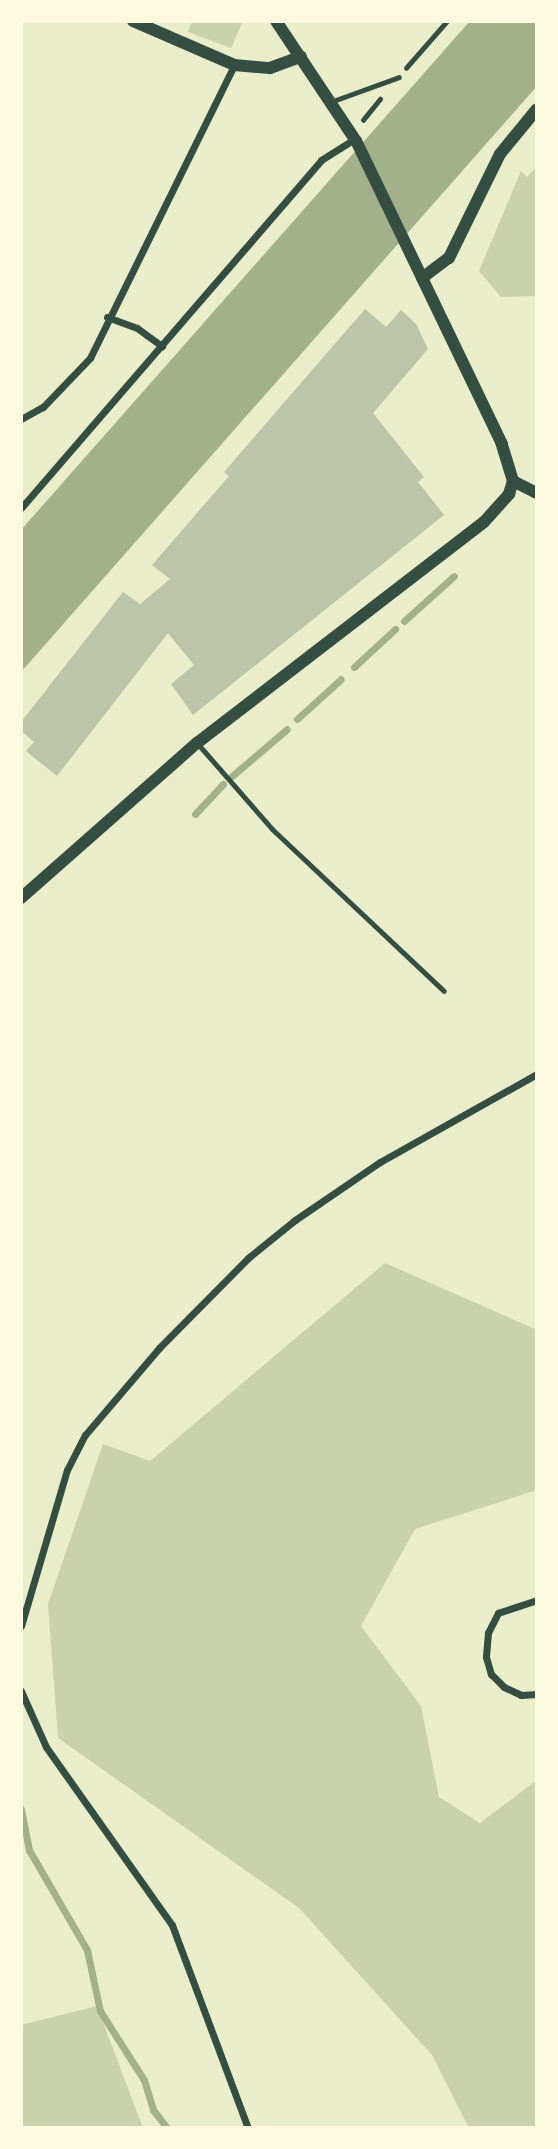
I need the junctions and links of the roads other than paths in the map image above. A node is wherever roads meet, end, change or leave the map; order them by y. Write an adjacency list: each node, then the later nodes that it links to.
1 (133, 21): 4 (street)
2 (276, 21): 3 (street)
3 (301, 57): 4 (street); 6 (street)
4 (234, 65): 10 (street)
5 (399, 77): 6 (lane)
6 (333, 101): 8 (street)
7 (537, 109): 9 (street)
8 (353, 137): 9 (street); 11 (street)
9 (422, 278): 13 (street)
10 (107, 317): 11 (street); 12 (street)
11 (162, 346): 15 (street)
12 (21, 419)
13 (513, 481): 14 (street); 16 (street)
14 (537, 493)
15 (21, 508)
16 (197, 743): 17 (street); 18 (lane)
17 (21, 898)
18 (444, 991)
19 (537, 1074): 21 (street)
20 (537, 1600): 23 (street)
21 (21, 1626)
22 (21, 1691): 24 (street)
23 (537, 1694)
24 (248, 2128)

